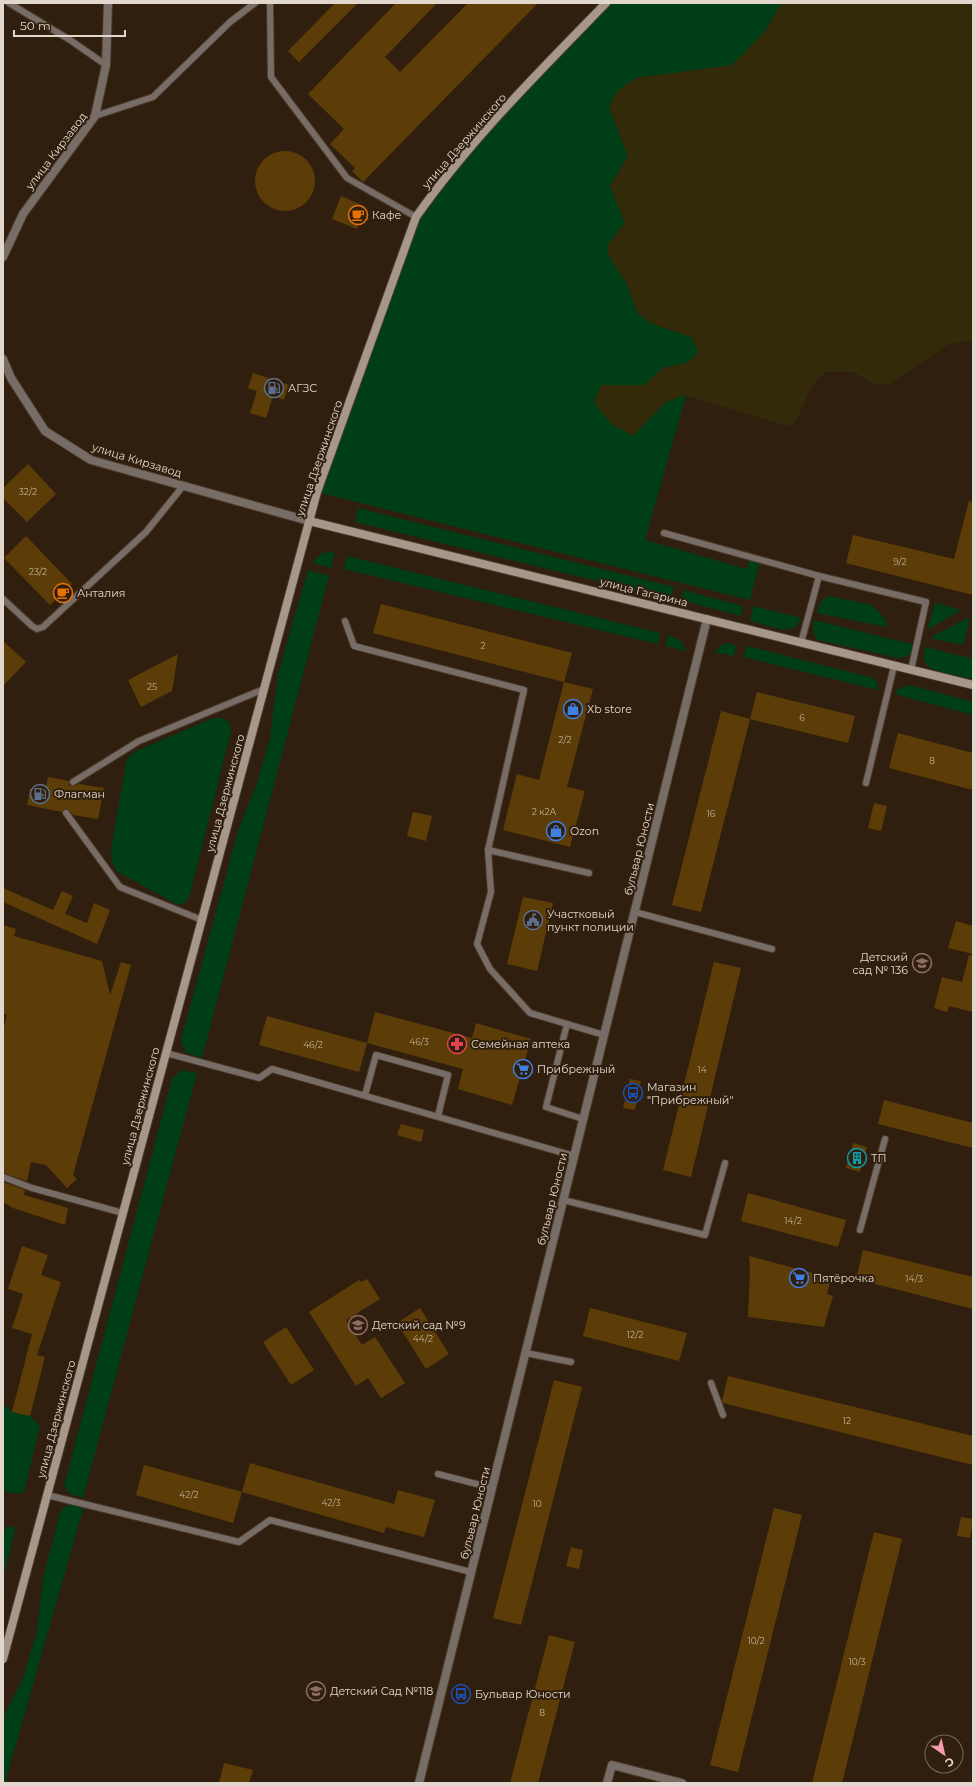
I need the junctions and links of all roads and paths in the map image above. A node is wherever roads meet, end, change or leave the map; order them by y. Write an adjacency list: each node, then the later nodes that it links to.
1 (9, 3): 6 (lane)
2 (108, 3): 6 (street, улица Кирзавод)
3 (255, 3): 7 (lane)
4 (270, 3): 8 (lane)
5 (606, 3): 8 (main road, улица Дзержинского)
6 (106, 65): 7 (street, улица Кирзавод)
7 (96, 116): 9 (street, улица Кирзавод)
8 (416, 217): 13 (main road, улица Дзержинского)
9 (3, 256)
10 (3, 358): 11 (street, улица Кирзавод)
11 (7, 377): 12 (street, улица Кирзавод)
12 (183, 486): 13 (street, улица Кирзавод); 16 (lane)
13 (309, 521): 17 (main road, улица Гагарина); 23 (main road, улица Дзержинского)
14 (664, 533): 15 (lane)
15 (819, 576): 19 (lane); 21 (lane)
16 (3, 599)
17 (707, 619): 19 (main road, улица Гагарина); 29 (street, бульвар Юности)
18 (346, 620): 27 (lane)
19 (801, 643): 20 (main road, улица Гагарина)
20 (894, 666): 21 (main road, улица Гагарина); 25 (lane)
21 (911, 670): 22 (main road, улица Гагарина)
22 (973, 685)
23 (264, 689): 24 (lane); 30 (main road, улица Дзержинского)
24 (73, 782)
25 (866, 782)
26 (66, 813): 30 (lane)
27 (488, 850): 28 (lane); 32 (lane)
28 (589, 873)
29 (635, 912): 31 (lane); 33 (street, бульвар Юности)
30 (202, 920): 34 (main road, улица Дзержинского)
31 (772, 949)
32 (567, 1024): 33 (lane); 37 (lane)
33 (604, 1034): 37 (street, бульвар Юности)
34 (166, 1053): 35 (lane); 43 (main road, улица Дзержинского)
35 (366, 1096): 36 (lane); 36 (lane)
36 (438, 1116): 39 (lane)
37 (583, 1119): 39 (street, бульвар Юности)
38 (885, 1139): 44 (lane)
39 (574, 1156): 42 (street, бульвар Юности)
40 (725, 1163): 42 (lane)
41 (3, 1177): 43 (lane)
42 (563, 1200): 45 (street, бульвар Юности)
43 (123, 1213): 51 (main road, улица Дзержинского)
44 (860, 1230)
45 (526, 1353): 46 (lane); 50 (street, бульвар Юности)
46 (571, 1362)
47 (711, 1383): 48 (lane)
48 (723, 1415)
49 (438, 1474): 50 (lane)
50 (492, 1488): 52 (street, бульвар Юности)
51 (47, 1494): 52 (lane); 53 (main road, улица Дзержинского)
52 (471, 1572): 54 (street, бульвар Юности)
53 (3, 1659)
54 (420, 1783)
55 (607, 1783): 56 (street)
56 (682, 1783)

